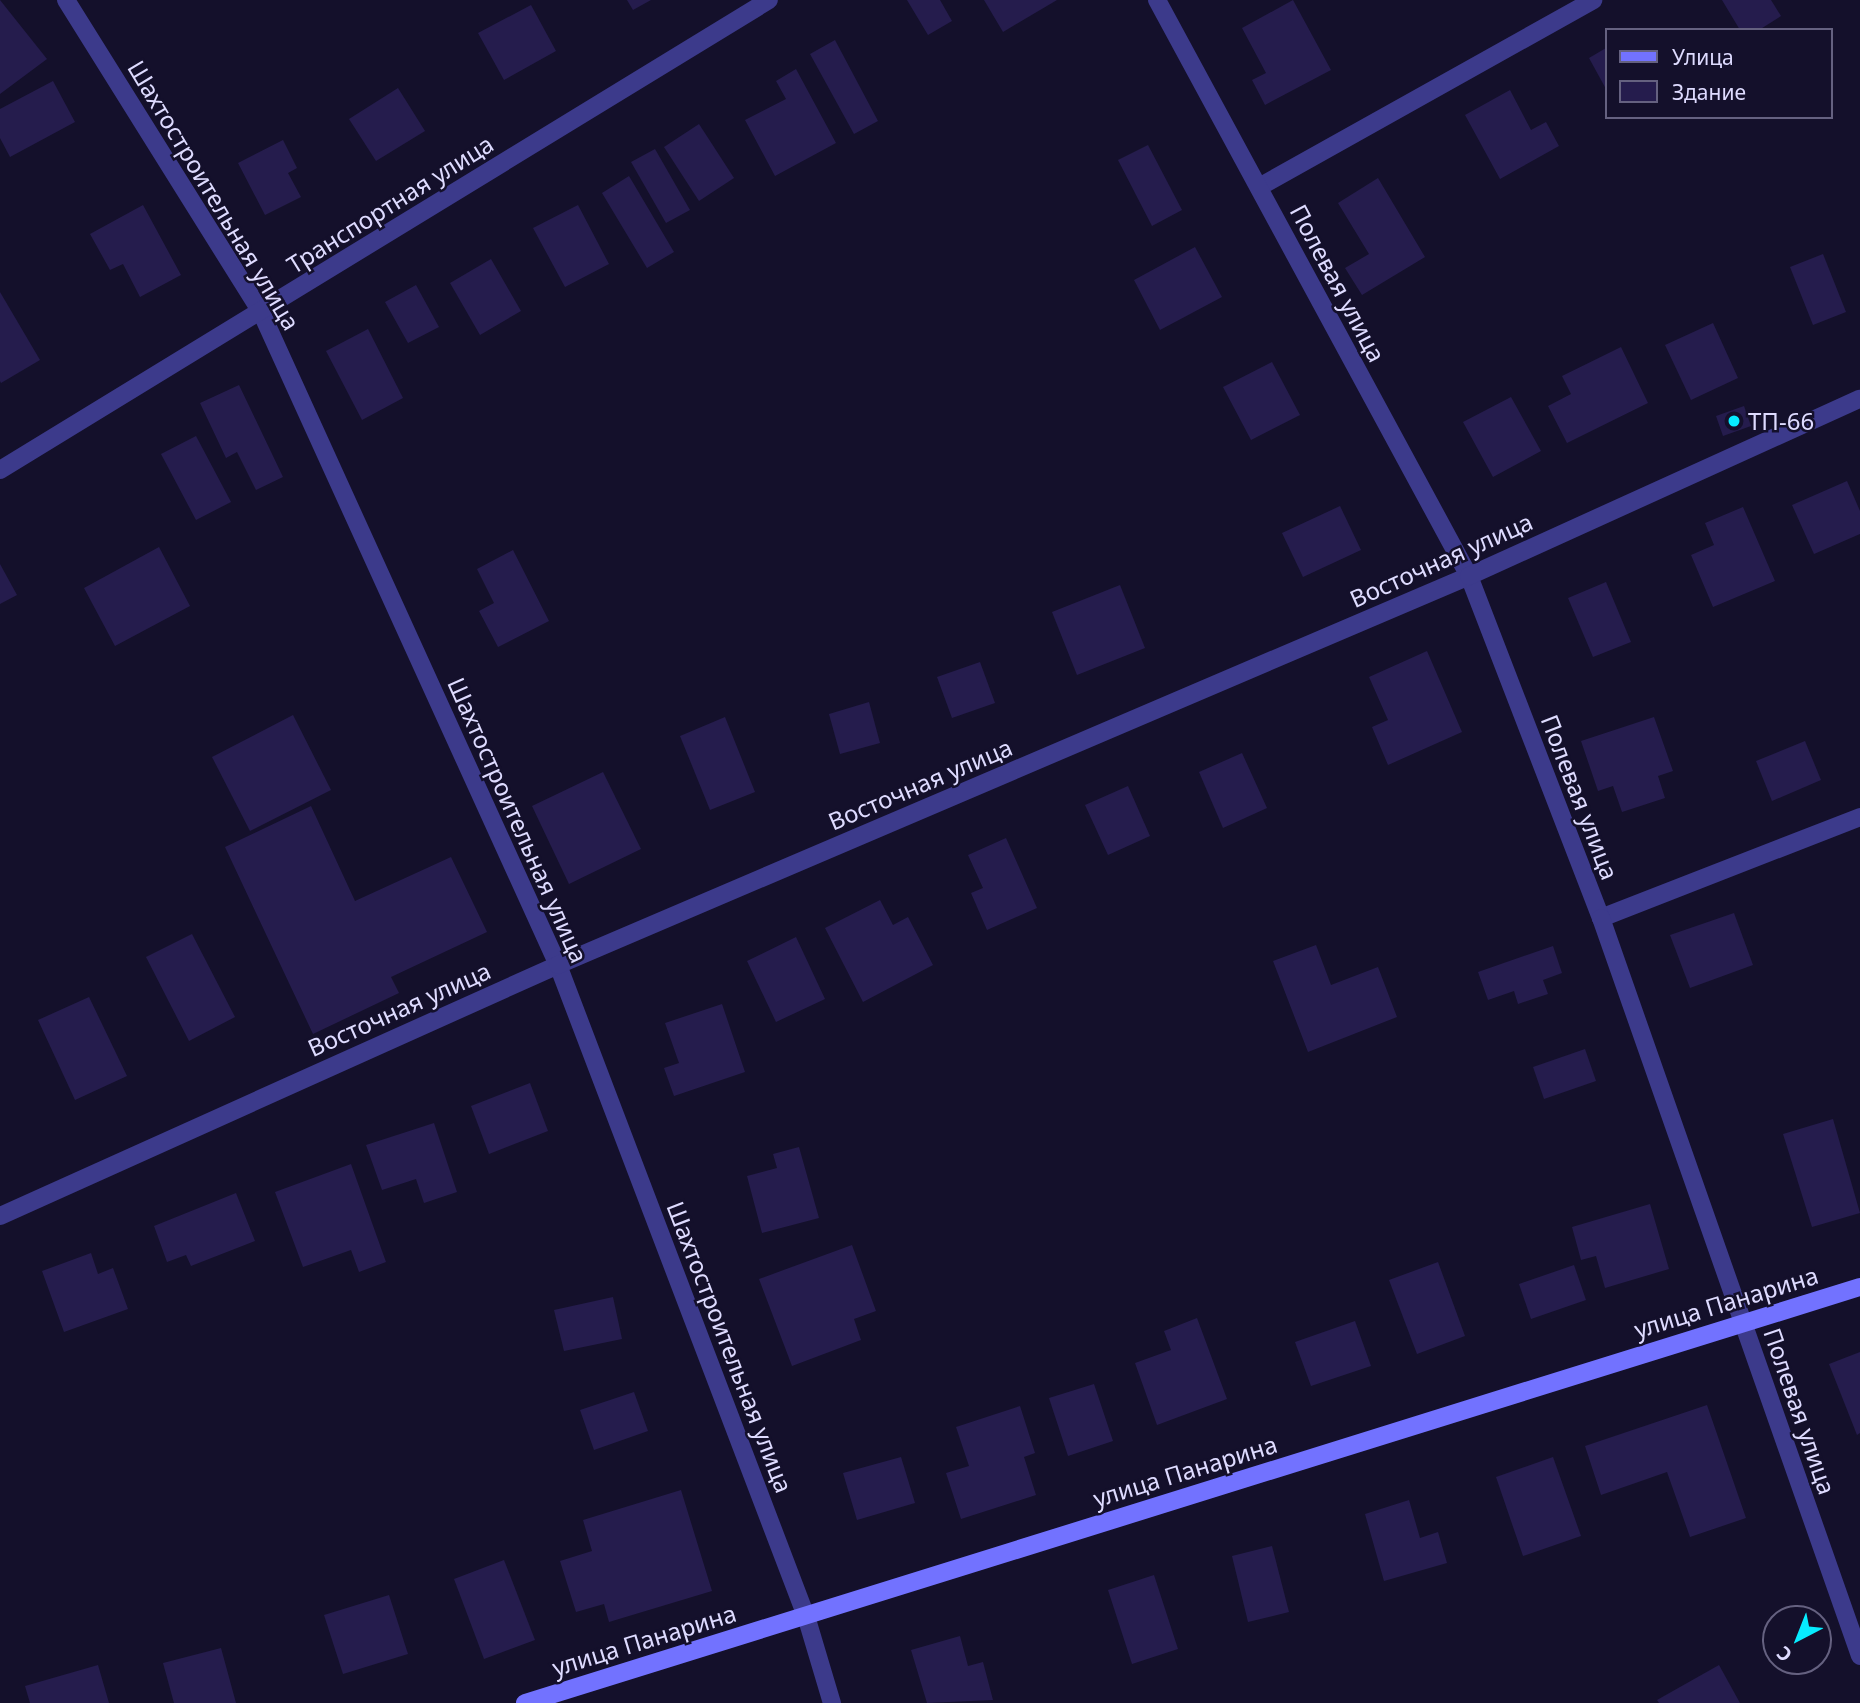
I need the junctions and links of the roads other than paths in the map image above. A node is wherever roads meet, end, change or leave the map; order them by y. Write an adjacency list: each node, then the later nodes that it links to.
1 (66, 0): 6 (street, Шахтостроительная улица)
2 (769, 0): 6 (street, Транспортная улица)
3 (1157, 0): 5 (street, Полевая улица)
4 (1593, 0): 5 (street)
5 (1259, 187): 9 (street, Полевая улица)
6 (261, 312): 8 (street, Транспортная улица); 12 (street, Шахтостроительная улица)
7 (1860, 398): 9 (street, Восточная улица)
8 (0, 470)
9 (1469, 576): 11 (street, Полевая улица); 12 (street, Восточная улица)
10 (1860, 817): 11 (street)
11 (1601, 918): 15 (street, Полевая улица)
12 (558, 965): 13 (street, Восточная улица); 16 (street, Шахтостроительная улица)
13 (0, 1216)
14 (1860, 1287): 15 (street, улица Панарина)
15 (1742, 1322): 16 (street, улица Панарина); 17 (street, Полевая улица)
16 (806, 1616): 18 (street, улица Панарина); 19 (street, Шахтостроительная улица)
17 (1860, 1656)
18 (525, 1703)
19 (832, 1703)

